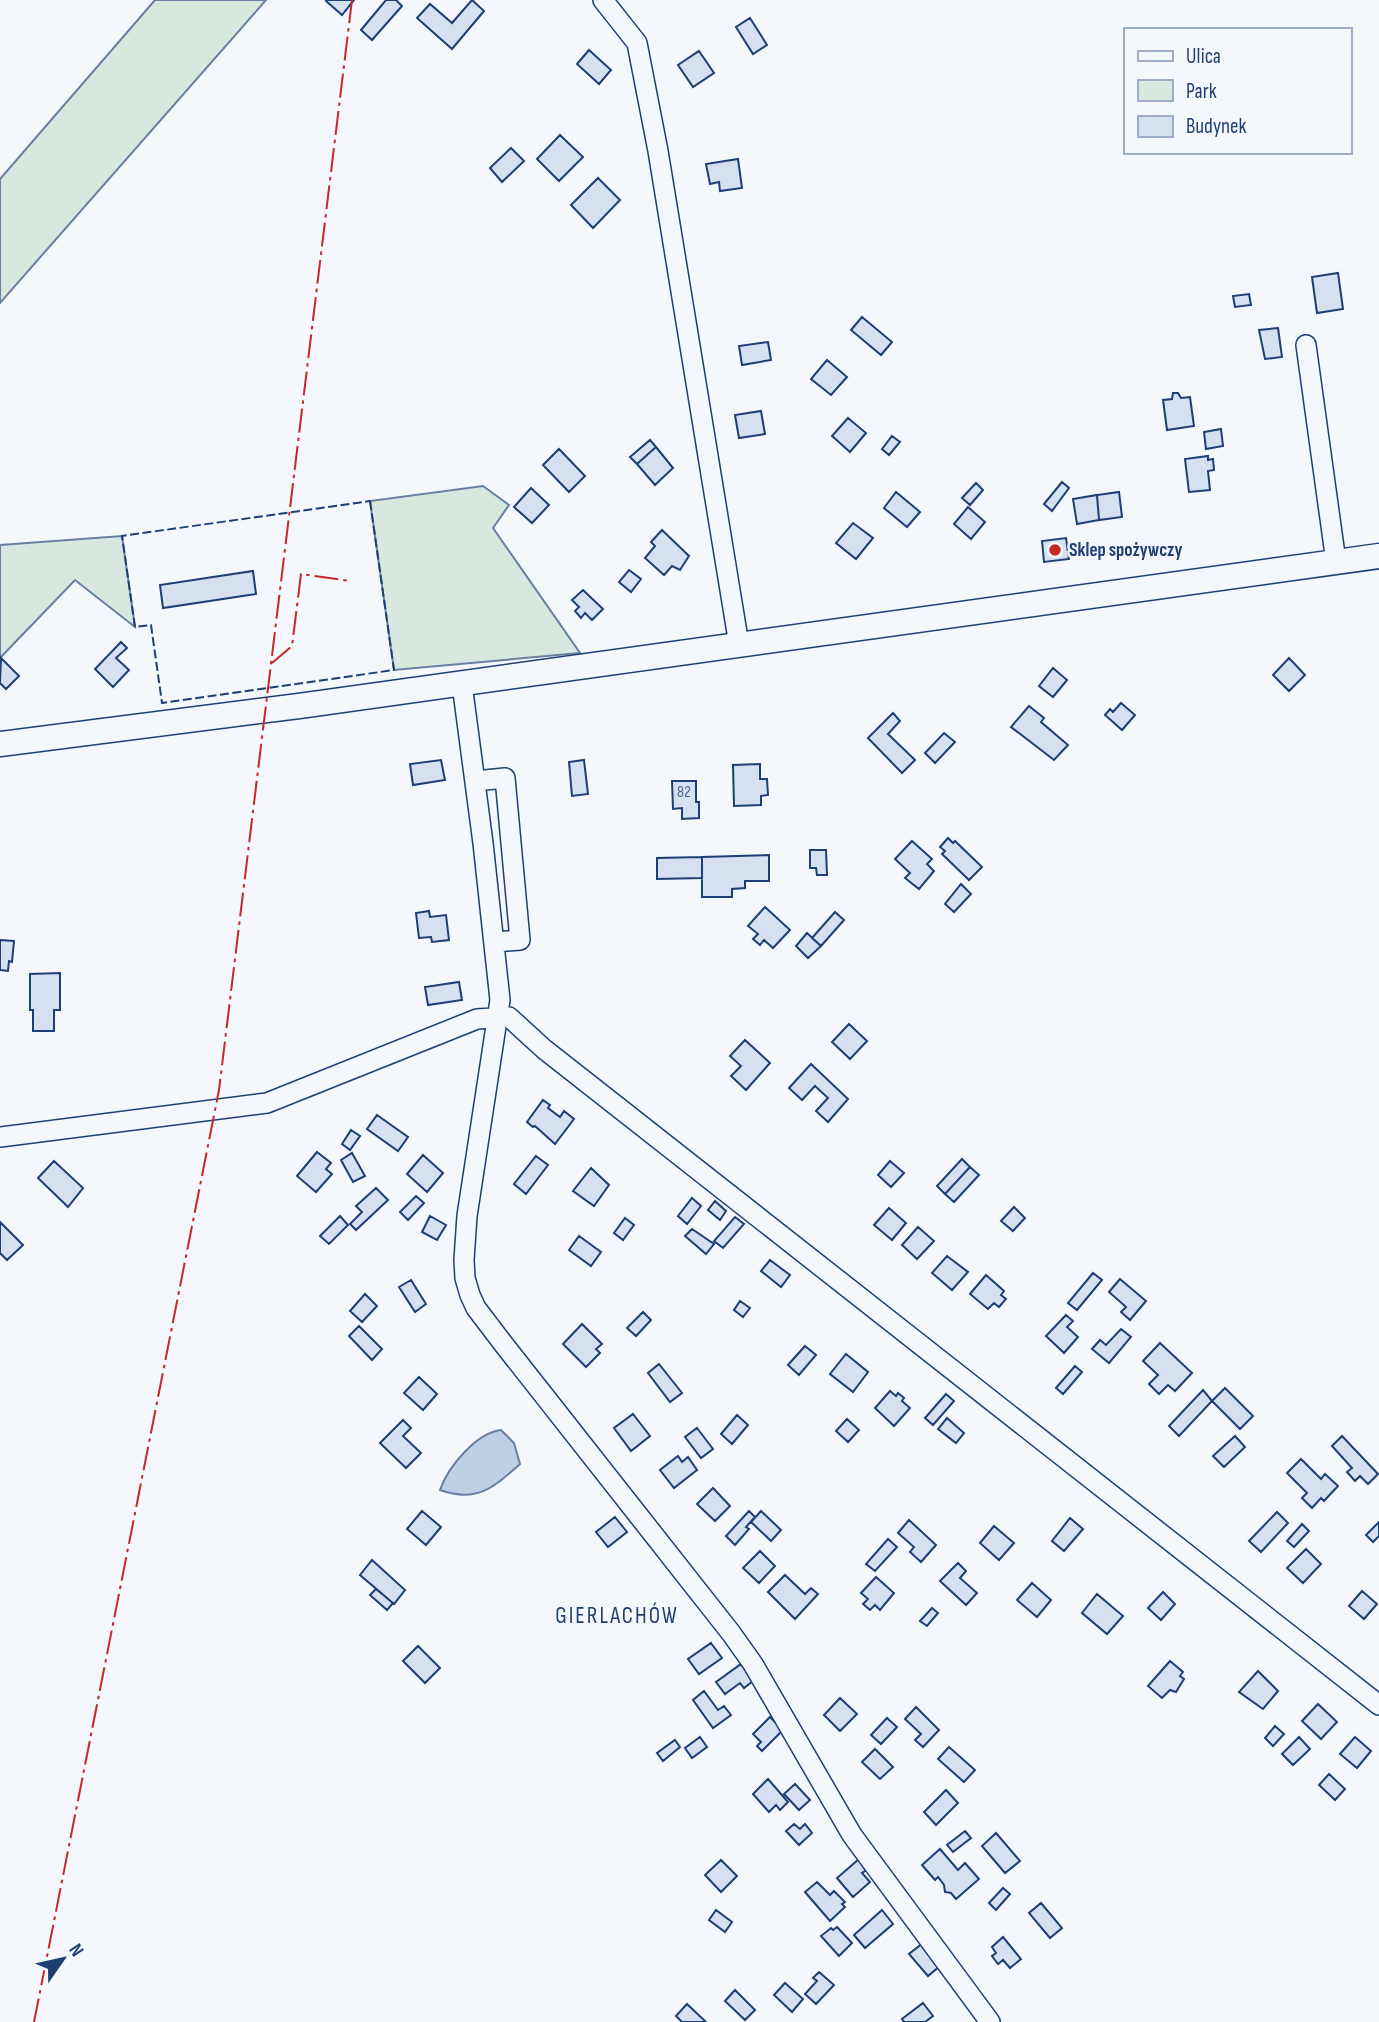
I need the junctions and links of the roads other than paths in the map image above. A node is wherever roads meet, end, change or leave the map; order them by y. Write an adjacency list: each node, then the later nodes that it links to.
1 (603, 0): 5 (street)
2 (1306, 345): 4 (street)
3 (1379, 556): 4 (main road)
4 (1336, 562): 5 (main road)
5 (739, 645): 6 (main road)
6 (462, 684): 7 (main road); 8 (street)
7 (0, 744)
8 (475, 781): 9 (street); 9 (street)
9 (495, 942): 10 (street)
10 (499, 1016): 11 (street); 12 (street); 13 (street)
11 (0, 1137)
12 (1379, 1705)
13 (990, 2022)

